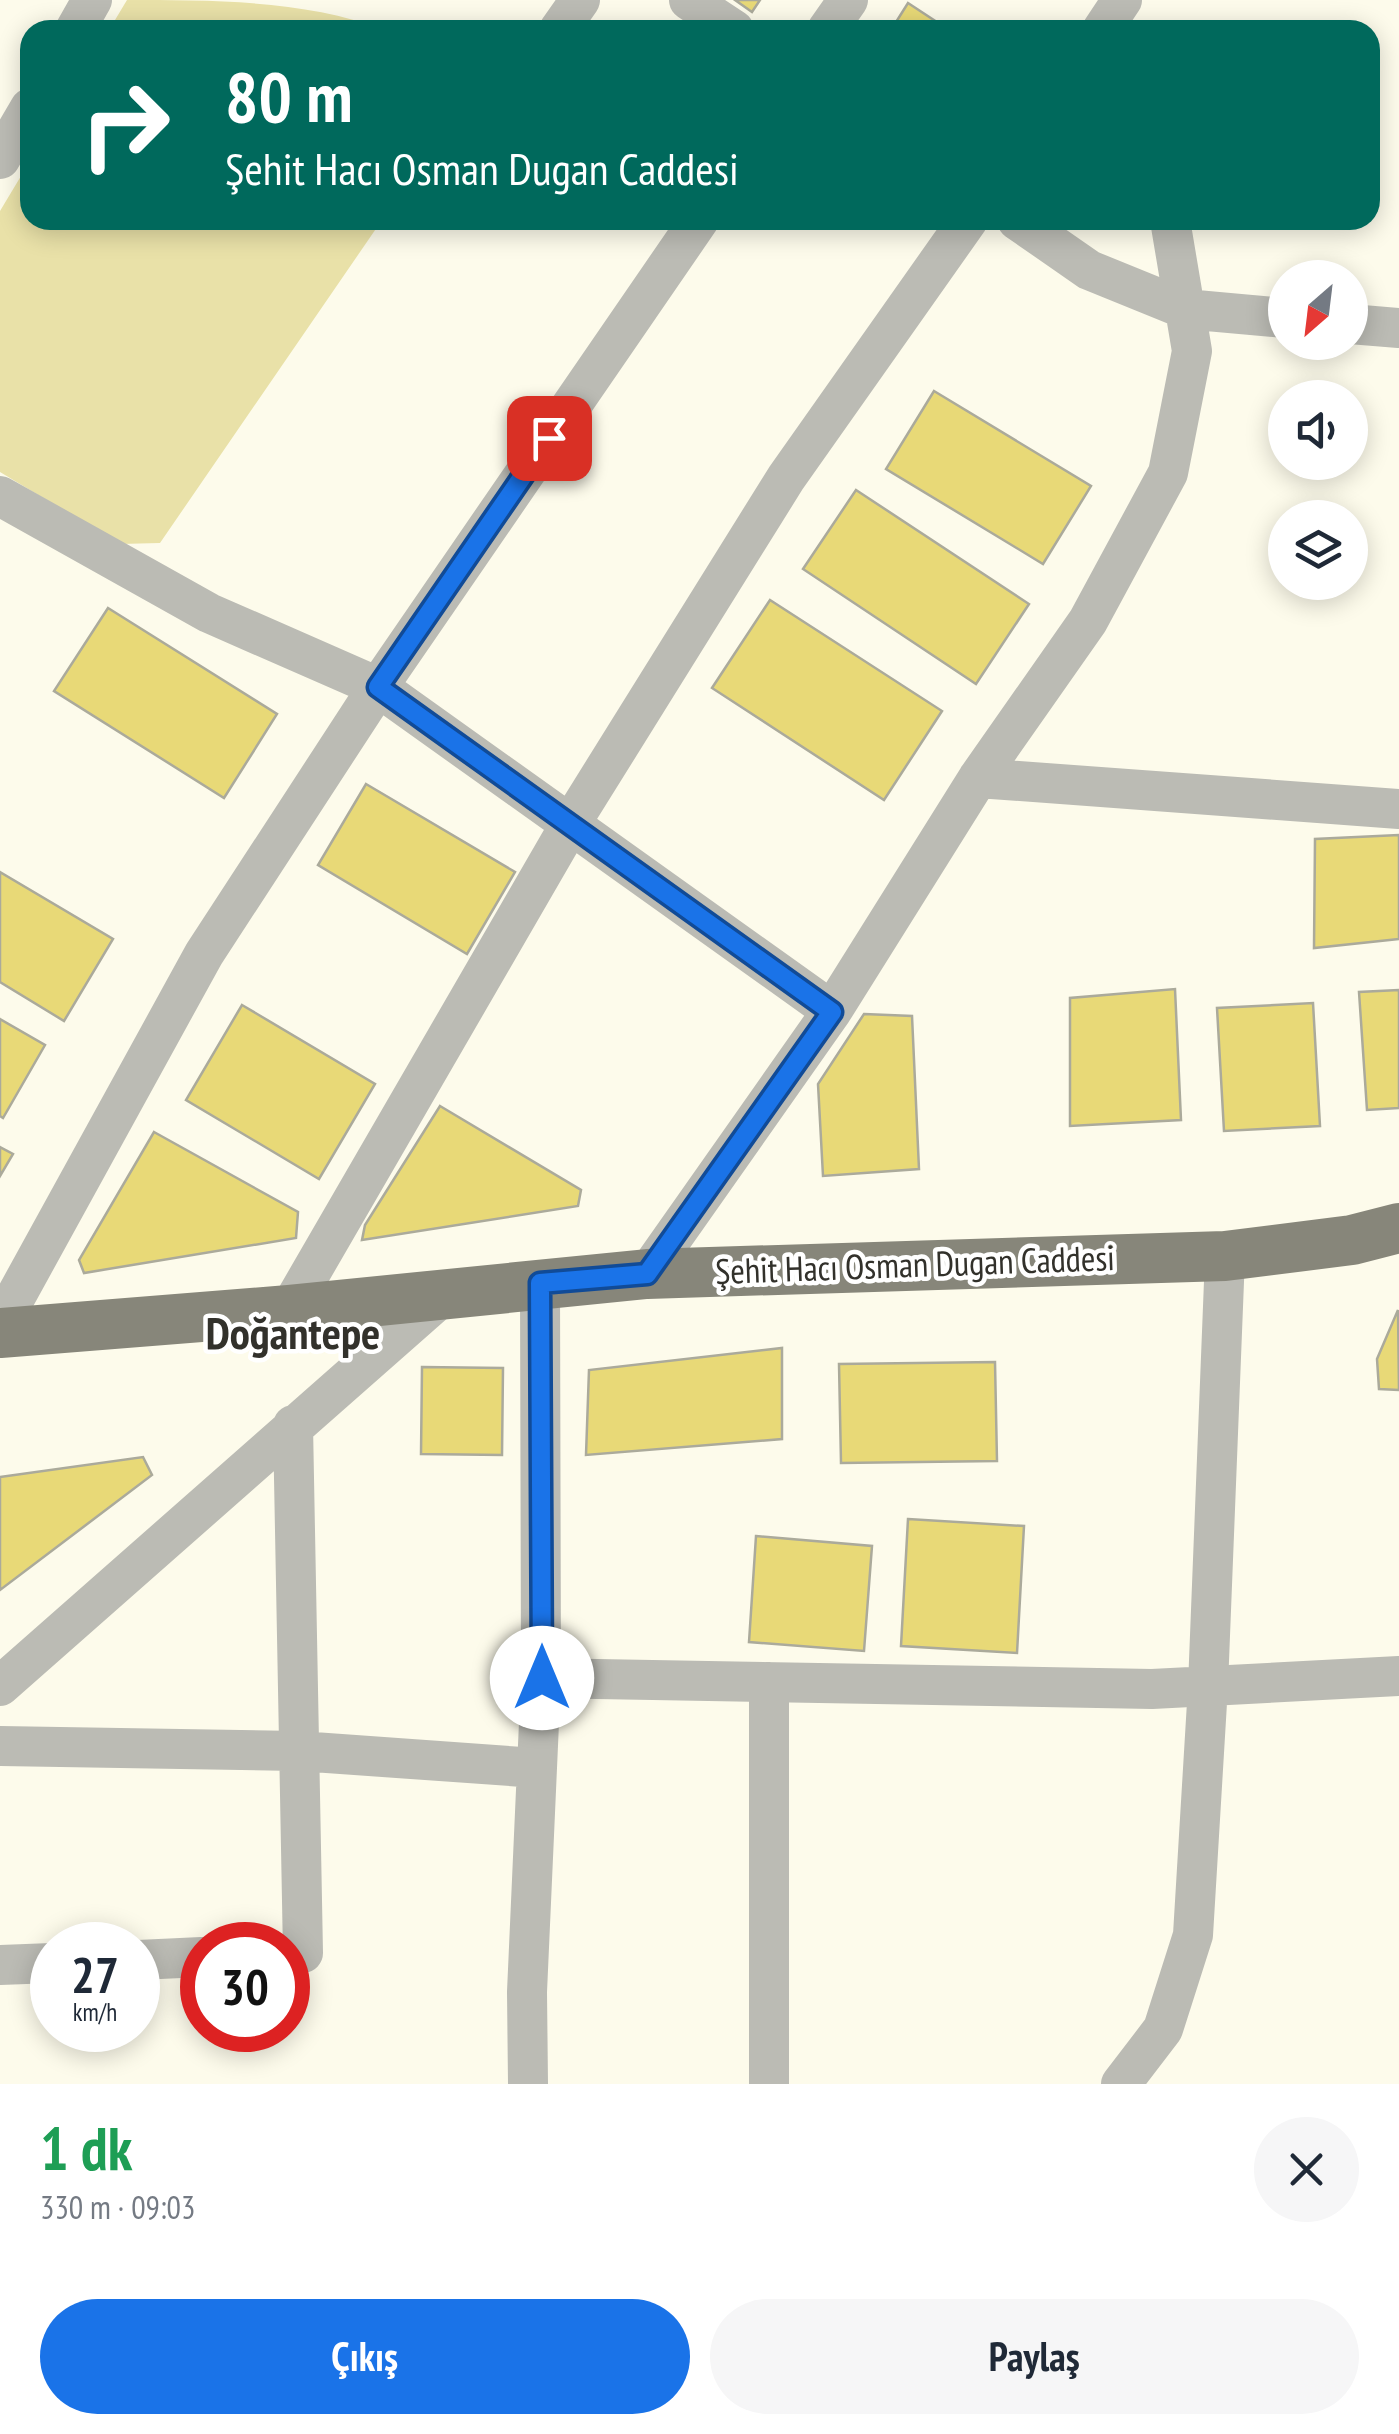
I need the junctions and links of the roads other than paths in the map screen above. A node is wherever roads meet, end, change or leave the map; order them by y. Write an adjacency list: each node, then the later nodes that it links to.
1 (689, 0): 2 (street)
2 (719, 20)
3 (20, 125): 4 (street)
4 (0, 159)
5 (692, 230): 14 (street)
6 (961, 230): 17 (street)
7 (1031, 230): 9 (street)
8 (1172, 230): 9 (street)
9 (1184, 309): 10 (street); 15 (street)
10 (1268, 316)
11 (1368, 325): 12 (street)
12 (1399, 328)
13 (0, 496): 14 (street)
14 (378, 687): 17 (street); 25 (street)
15 (978, 778): 16 (street); 18 (street)
16 (1399, 809)
17 (571, 824): 18 (street); 24 (street)
18 (832, 1012): 21 (street)
19 (1388, 1239): 20 (main road, Şehit Hacı Osman Dugan Caddesi)
20 (1225, 1256): 21 (main road, Şehit Hacı Osman Dugan Caddesi); 31 (street)
21 (647, 1274): 22 (main road, Şehit Hacı Osman Dugan Caddesi)
22 (540, 1283): 23 (main road, Şehit Hacı Osman Dugan Caddesi); 28 (street)
23 (448, 1292): 24 (main road, Şehit Hacı Osman Dugan Caddesi); 26 (street)
24 (289, 1310): 25 (main road, Şehit Hacı Osman Dugan Caddesi)
25 (0, 1329)
26 (293, 1425): 30 (street); 33 (street)
27 (1399, 1676): 31 (street)
28 (542, 1678): 29 (street); 34 (street)
29 (769, 1682): 31 (street); 39 (street)
30 (0, 1686)
31 (1208, 1686): 40 (street)
32 (0, 1746): 33 (street)
33 (299, 1751): 34 (street); 35 (street)
34 (537, 1768): 38 (street)
35 (302, 1922)
36 (30, 1964): 37 (street)
37 (0, 1965)
38 (528, 2084)
39 (768, 2084)
40 (1121, 2084)

